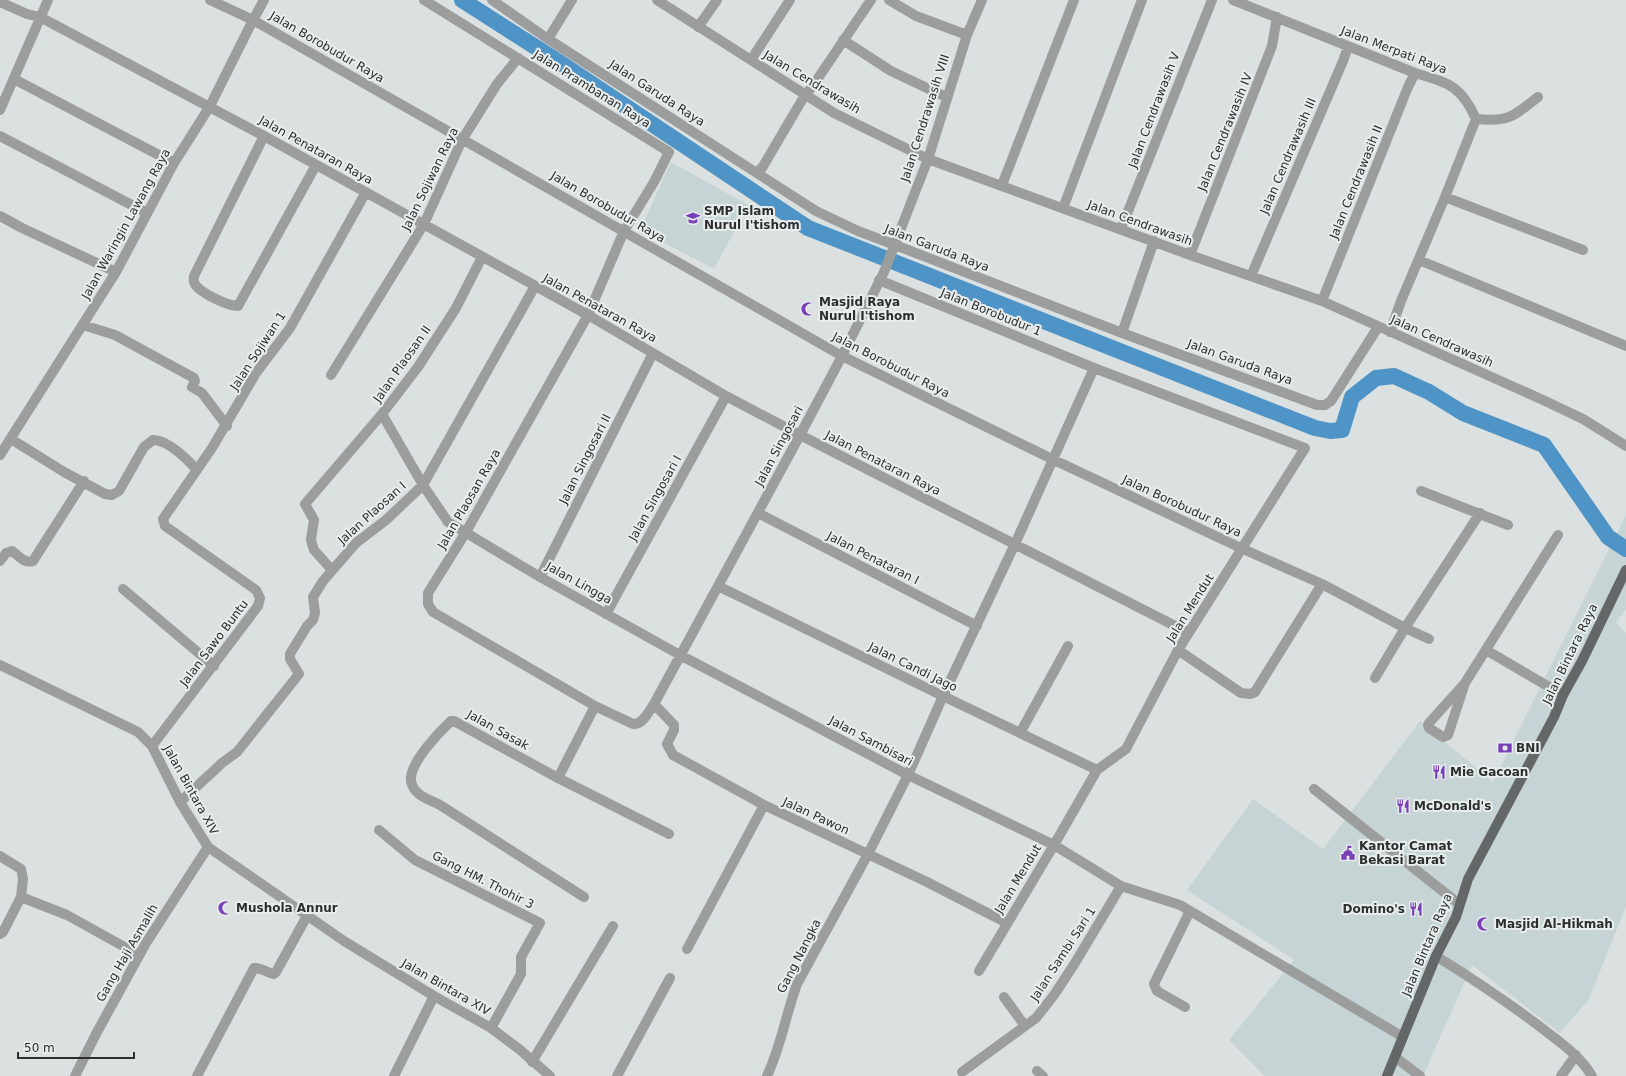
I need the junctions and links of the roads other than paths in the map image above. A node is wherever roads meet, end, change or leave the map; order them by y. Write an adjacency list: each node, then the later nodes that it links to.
1 (48, 0): 19 (street)
2 (210, 0): 21 (street, Jalan Borobudur Raya)
3 (264, 0): 21 (street, Jalan Waringin Lawang Raya)
4 (424, 0): 27 (street, Jalan Prambanan Raya)
5 (492, 0): 24 (street, Jalan Garuda Raya)
6 (572, 0): 24 (street)
7 (657, 0): 22 (street, Jalan Cendrawasih)
8 (716, 0): 22 (street)
9 (790, 0): 28 (street)
10 (871, 0): 25 (street)
11 (889, 0): 23 (street)
12 (982, 0): 23 (street, Jalan Cendrawasih VIII)
13 (1074, 0): 44 (street)
14 (1142, 0): 47 (street)
15 (1212, 0): 51 (street, Jalan Cendrawasih V)
16 (1233, 0): 18 (street, Jalan Merpati Raya)
17 (0, 2): 19 (street, Jalan Penataran Raya)
18 (1254, 4): 20 (street, Jalan Merpati Raya)
19 (40, 17): 30 (street); 34 (street, Jalan Penataran Raya)
20 (1277, 17): 26 (street, Jalan Merpati Raya); 56 (street, Jalan Cendrawasih IV)
21 (253, 20): 34 (street, Jalan Waringin Lawang Raya); 39 (street, Jalan Borobudur Raya)
22 (698, 27): 28 (street, Jalan Cendrawasih)
23 (967, 35): 32 (street, Jalan Cendrawasih VIII)
24 (548, 39): 43 (street, Jalan Garuda Raya)
25 (843, 40): 31 (street); 32 (street)
26 (1348, 47): 29 (street, Jalan Merpati Raya); 61 (street, Jalan Cendrawasih III)
27 (518, 58): 39 (street, Jalan Sojiwan Raya); 52 (street, Jalan Prambanan Raya)
28 (751, 60): 31 (street, Jalan Cendrawasih)
29 (1415, 73): 36 (street, Jalan Merpati Raya); 63 (street, Jalan Cendrawasih II)
30 (14, 79): 35 (street); 41 (street)
31 (805, 95): 40 (street, Jalan Cendrawasih); 43 (street)
32 (946, 97): 40 (street, Jalan Cendrawasih VIII)
33 (1538, 97): 36 (street)
34 (210, 106): 38 (street, Jalan Penataran Raya); 41 (street, Jalan Waringin Lawang Raya)
35 (0, 110)
36 (1476, 119): 46 (street)
37 (0, 136): 48 (street)
38 (264, 136): 42 (street, Jalan Penataran Raya); 42 (street)
39 (462, 140): 50 (street, Jalan Sojiwan Raya); 52 (street, Jalan Borobudur Raya)
40 (928, 159): 44 (street, Jalan Cendrawasih); 54 (street, Jalan Cendrawasih VIII)
41 (174, 163): 48 (street, Jalan Waringin Lawang Raya)
42 (316, 165): 45 (street, Jalan Penataran Raya)
43 (757, 172): 54 (street, Jalan Garuda Raya)
44 (1002, 186): 47 (street, Jalan Cendrawasih)
45 (366, 192): 50 (street, Jalan Penataran Raya); 76 (street, Jalan Sojiwan 1)
46 (1446, 197): 55 (street); 58 (street)
47 (1063, 208): 51 (street, Jalan Cendrawasih)
48 (146, 213): 59 (street, Jalan Waringin Lawang Raya)
49 (0, 216): 59 (street)
50 (424, 224): 57 (street, Jalan Penataran Raya); 73 (street, Jalan Sojiwan Raya)
51 (1122, 229): 53 (street, Jalan Cendrawasih)
52 (624, 231): 64 (street, Jalan Plaosan Raya); 71 (street, Jalan Borobudur Raya)
53 (1154, 241): 56 (street, Jalan Cendrawasih); 68 (street)
54 (895, 245): 60 (street, Jalan Singosari); 68 (street, Jalan Garuda Raya)
55 (1582, 250)
56 (1190, 255): 61 (street, Jalan Cendrawasih)
57 (482, 256): 62 (street, Jalan Penataran Raya); 75 (street, Jalan Plaosan II)
58 (1420, 260): 67 (street); 69 (street)
59 (116, 272): 65 (street, Jalan Waringin Lawang Raya)
60 (881, 276): 71 (street, Jalan Singosari); 72 (street, Jalan Borobudur 1)
61 (1251, 276): 63 (street, Jalan Cendrawasih)
62 (535, 286): 64 (street, Jalan Penataran Raya); 84 (street, Jalan Plaosan I)
63 (1322, 301): 66 (street, Jalan Cendrawasih)
64 (588, 315): 70 (street, Jalan Penataran Raya); 90 (street, Jalan Plaosan Raya)
65 (83, 325): 76 (street); 78 (street, Jalan Waringin Lawang Raya)
66 (1378, 327): 67 (street, Jalan Cendrawasih); 68 (street, Jalan Garuda Raya)
67 (1390, 332): 79 (street, Jalan Cendrawasih)
68 (1122, 333)
69 (1626, 346)
70 (653, 353): 74 (street, Jalan Penataran Raya); 97 (street, Jalan Singosari II)
71 (842, 356): 77 (street, Jalan Singosari); 81 (street, Jalan Borobudur Raya)
72 (1094, 368): 81 (street, Gang Nangka); 93 (street, Jalan Mendut)
73 (331, 375)
74 (726, 396): 77 (street, Jalan Penataran Raya); 101 (street, Jalan Singosari I)
75 (382, 414): 84 (street, Jalan Plaosan II); 95 (street)
76 (226, 426): 82 (street, Jalan Sojiwan 1)
77 (800, 435): 86 (street, Jalan Singosari); 92 (street, Jalan Penataran Raya)
78 (11, 439): 80 (street, Jalan Waringin Lawang Raya); 83 (street)
79 (1626, 446)
80 (0, 455)
81 (1052, 459): 92 (street, Gang Nangka); 93 (street, Jalan Borobudur Raya)
82 (197, 470): 83 (street); 88 (street, Jalan Sojiwan 1)
83 (84, 481): 94 (street)
84 (423, 485): 90 (street, Jalan Plaosan II); 95 (street, Jalan Plaosan I)
85 (1421, 491): 87 (street)
86 (758, 513): 99 (street, Jalan Singosari); 102 (street, Jalan Penataran I)
87 (1480, 513): 89 (street); 103 (street)
88 (163, 519): 111 (street, Jalan Sawo Buntu)
89 (1508, 524)
90 (466, 532): 97 (street, Jalan Lingga); 117 (street, Jalan Plaosan Raya)
91 (1558, 535): 108 (street)
92 (1015, 544): 102 (street, Gang Nangka); 104 (street, Jalan Penataran Raya)
93 (1243, 549): 98 (street, Jalan Borobudur Raya); 104 (street, Jalan Mendut)
94 (0, 561)
95 (332, 570): 124 (street, Jalan Plaosan I)
96 (1626, 570): 114 (main road, Jalan Bintara Raya)
97 (540, 576): 101 (street, Jalan Lingga)
98 (1322, 584): 103 (street, Jalan Borobudur Raya); 107 (street)
99 (718, 586): 109 (street, Jalan Singosari); 115 (street, Jalan Candi Jago)
100 (123, 589): 111 (street)
101 (606, 614): 109 (street, Jalan Lingga)
102 (977, 626): 115 (street, Gang Nangka)
103 (1405, 628): 105 (street, Jalan Borobudur Raya); 112 (street)
104 (1189, 633): 107 (street, Jalan Mendut)
105 (1429, 639)
106 (1068, 646): 118 (street)
107 (1178, 650): 120 (street, Jalan Mendut)
108 (1486, 650): 113 (street); 114 (street)
109 (680, 655): 116 (street); 121 (street, Jalan Sambisari)
110 (0, 665): 119 (street, Jalan Bintara XIV)
111 (214, 666): 119 (street, Jalan Sawo Buntu)
112 (1374, 678)
113 (1464, 683): 113 (street)
114 (1563, 695): 135 (main road, Jalan Bintara Raya)
115 (943, 696): 118 (street, Jalan Candi Jago); 121 (street, Gang Nangka)
116 (654, 704): 117 (street); 125 (street, Jalan Pawon)
117 (595, 706): 122 (street)
118 (1020, 733): 120 (street, Jalan Candi Jago)
119 (152, 746): 124 (street, Jalan Bintara XIV)
120 (1097, 770): 128 (street, Jalan Mendut)
121 (908, 775): 128 (street, Jalan Sambisari); 130 (street, Gang Nangka)
122 (558, 778): 127 (street); 134 (street, Jalan Sasak)
123 (1314, 789): 135 (street)
124 (180, 802): 129 (street, Jalan Bintara XIV)
125 (764, 805): 130 (street, Jalan Pawon); 141 (street)
126 (379, 830): 150 (street, Gang HM. Thohir 3)
127 (669, 834)
128 (1054, 846): 132 (street, Jalan Sambisari); 138 (street, Jalan Mendut)
129 (208, 847): 137 (street, Jalan Bintara XIV); 142 (street, Gang Haji Asmalih)
130 (868, 854): 138 (street, Jalan Pawon); 161 (street, Gang Nangka)
131 (0, 856): 133 (street)
132 (1121, 886): 136 (street, Jalan Sambisari); 149 (street, Jalan Sambi Sari 1)
133 (20, 897): 140 (street); 142 (street)
134 (584, 897)
135 (1459, 904): 143 (main road, Jalan Bintara Raya)
136 (1190, 911): 148 (street); 151 (street, Jalan Sambisari)
137 (306, 916): 146 (street, Jalan Bintara XIV); 157 (street)
138 (1007, 923): 144 (street, Jalan Mendut)
139 (613, 926): 154 (street)
140 (0, 934)
141 (687, 948)
142 (139, 955): 156 (street, Gang Haji Asmalih)
143 (1436, 956): 151 (main road, Jalan Bintara Raya); 152 (street)
144 (978, 971)
145 (670, 978): 160 (street)
146 (434, 996): 150 (street, Jalan Bintara XIV); 158 (street)
147 (1004, 998): 149 (street)
148 (1185, 1007)
149 (1025, 1026): 155 (street, Jalan Sambi Sari 1)
150 (491, 1028): 154 (street, Jalan Bintara XIV)
151 (1403, 1037): 153 (main road, Jalan Bintara Raya)
152 (1576, 1055): 164 (street); 165 (street)
153 (1395, 1056): 162 (main road, Jalan Bintara Raya); 163 (street)
154 (532, 1062): 159 (street, Jalan Bintara XIV)
155 (962, 1072)
156 (75, 1076)
157 (197, 1076)
158 (394, 1076)
159 (550, 1076)
160 (617, 1076)
161 (767, 1076)
162 (1387, 1076)
163 (1420, 1076)
164 (1561, 1076)
165 (1592, 1076)

